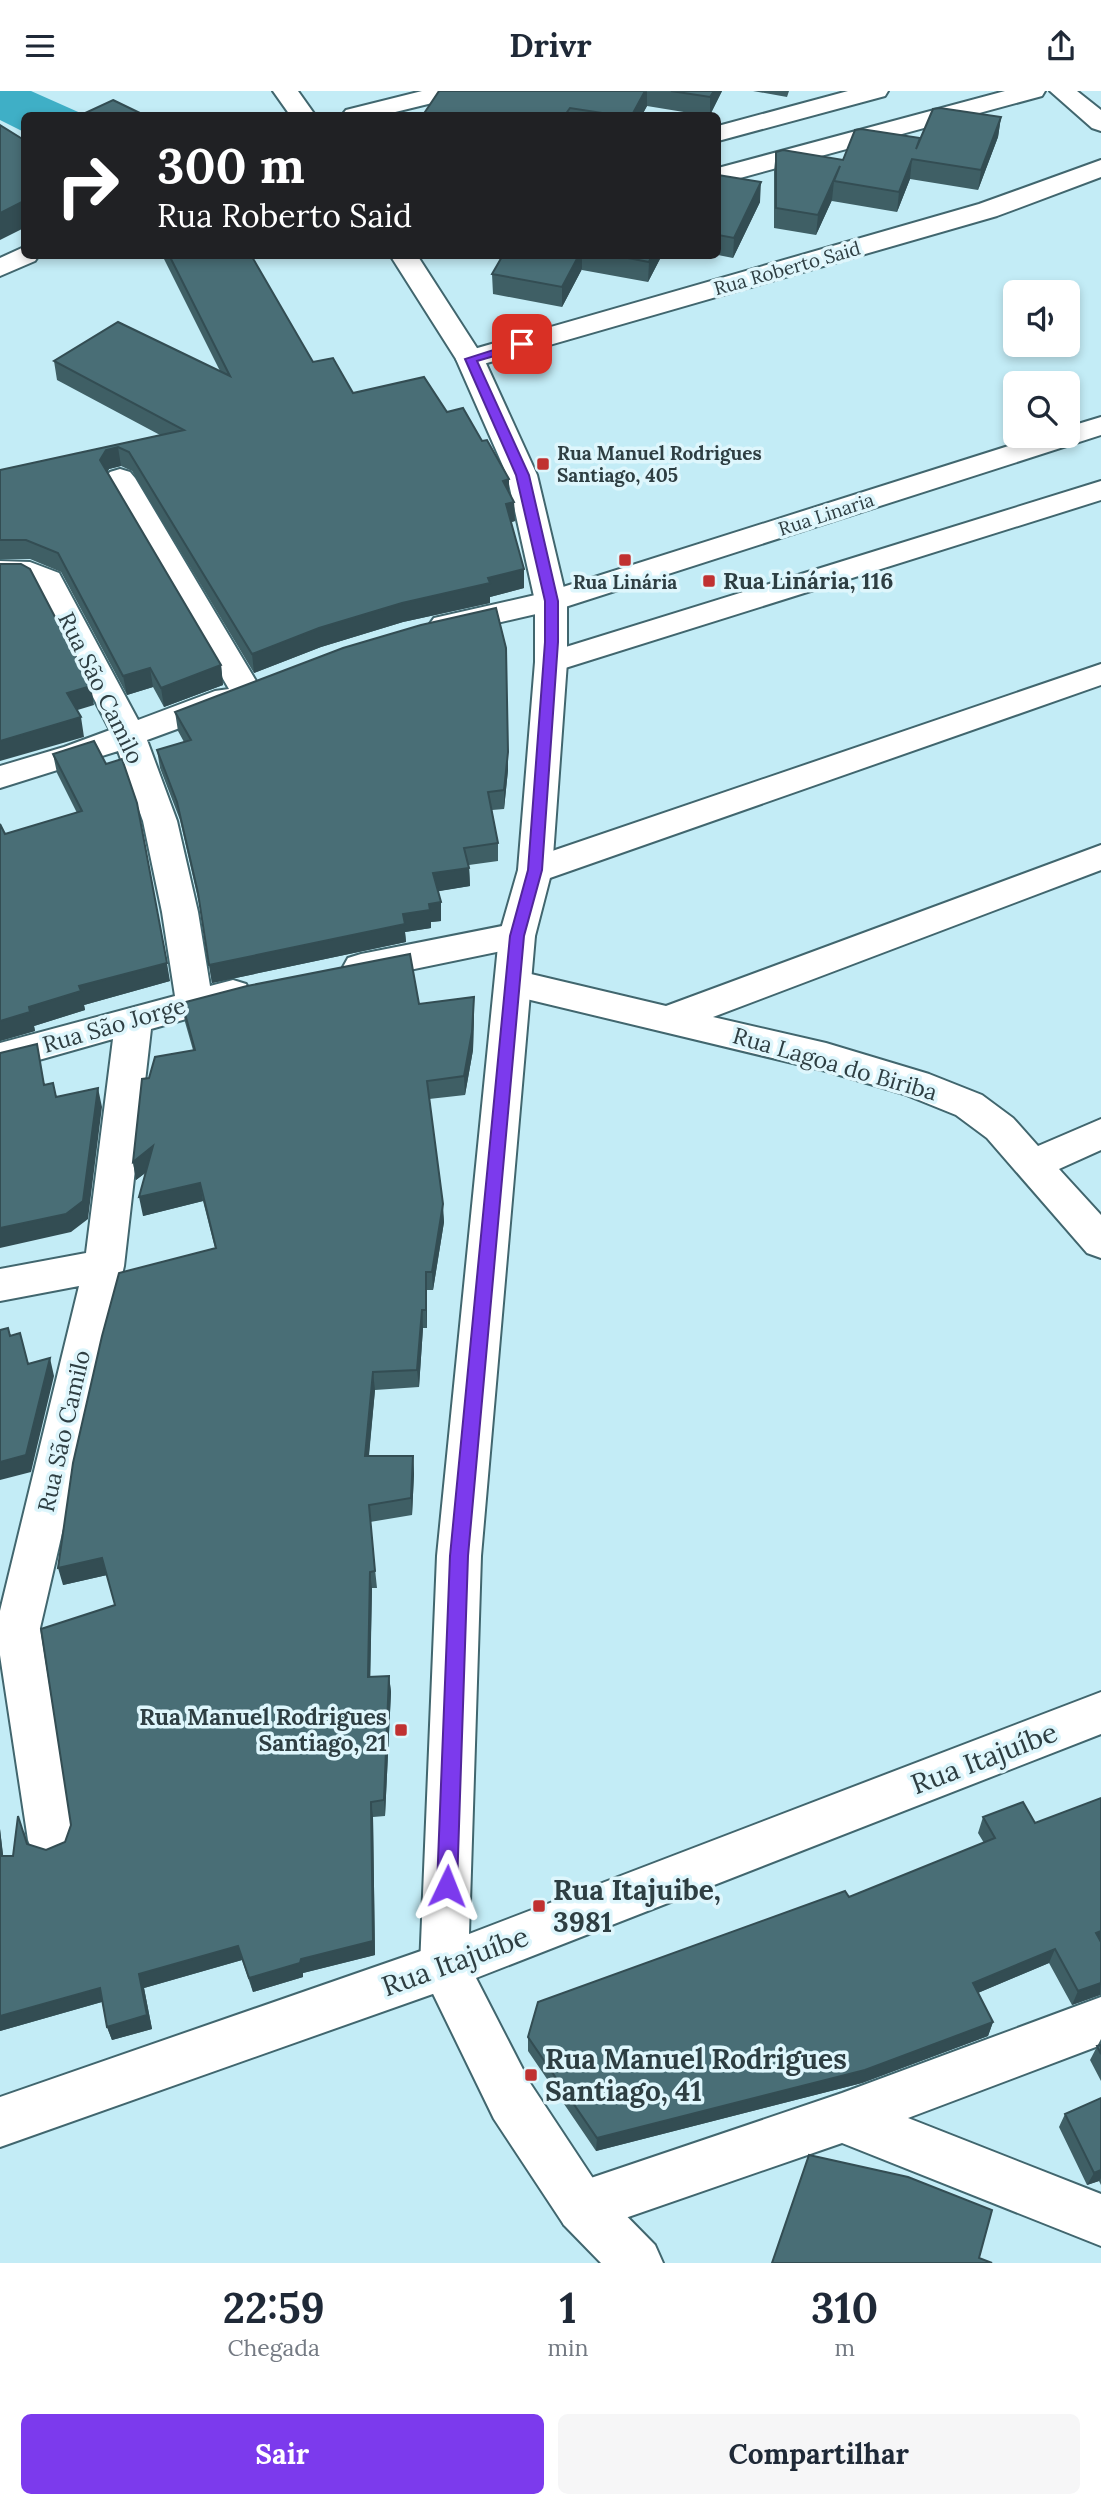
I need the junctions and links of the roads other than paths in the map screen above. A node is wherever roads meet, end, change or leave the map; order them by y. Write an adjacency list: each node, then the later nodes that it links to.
1 (285, 91): 6 (street)
2 (452, 91): 7 (street)
3 (876, 91): 9 (street)
4 (1033, 91): 11 (street)
5 (1062, 91): 8 (street)
6 (300, 112)
7 (367, 112)
8 (1101, 123)
9 (721, 133)
10 (1101, 168): 15 (street, Rua Roberto Said)
11 (721, 175)
12 (21, 258): 14 (street)
13 (411, 259): 15 (street)
14 (0, 268)
15 (470, 359): 20 (street)
16 (1101, 426): 20 (street, Rua Linaria)
17 (120, 478): 24 (street)
18 (1101, 490): 22 (street)
19 (0, 571): 24 (street, Rua São Camilo)
20 (551, 601): 21 (street, Rua Linaria); 22 (street)
21 (415, 632)
22 (551, 662): 27 (street)
23 (1101, 674): 27 (street)
24 (129, 735): 25 (street); 32 (street, Rua São Camilo)
25 (0, 777)
26 (1101, 857): 33 (street)
27 (535, 870): 28 (street)
28 (517, 936): 29 (street); 30 (street)
29 (329, 973)
30 (514, 983): 33 (street, Rua Lagoa do Biriba); 44 (street)
31 (262, 986): 32 (street, Rua São Jorge)
32 (194, 1002): 34 (street, Rua São Jorge)
33 (669, 1019): 37 (street, Rua Lagoa do Biriba)
34 (134, 1021): 35 (street, Rua São Jorge); 39 (street, Rua São Camilo)
35 (0, 1057)
36 (1101, 1134): 37 (street)
37 (1034, 1164): 38 (street, Rua Lagoa do Biriba)
38 (1101, 1242)
39 (104, 1266): 40 (street); 41 (street, Rua São Camilo)
40 (0, 1286)
41 (9, 1631): 43 (street, Rua São Camilo)
42 (1101, 1713): 44 (street, Rua Itajuíbe)
43 (51, 1840)
44 (444, 1967): 47 (street, Rua Itajuíbe); 48 (street)
45 (1101, 2021): 46 (street)
46 (842, 2118): 48 (street); 49 (street)
47 (0, 2122)
48 (582, 2207): 50 (street)
49 (1101, 2220)
50 (637, 2263)

